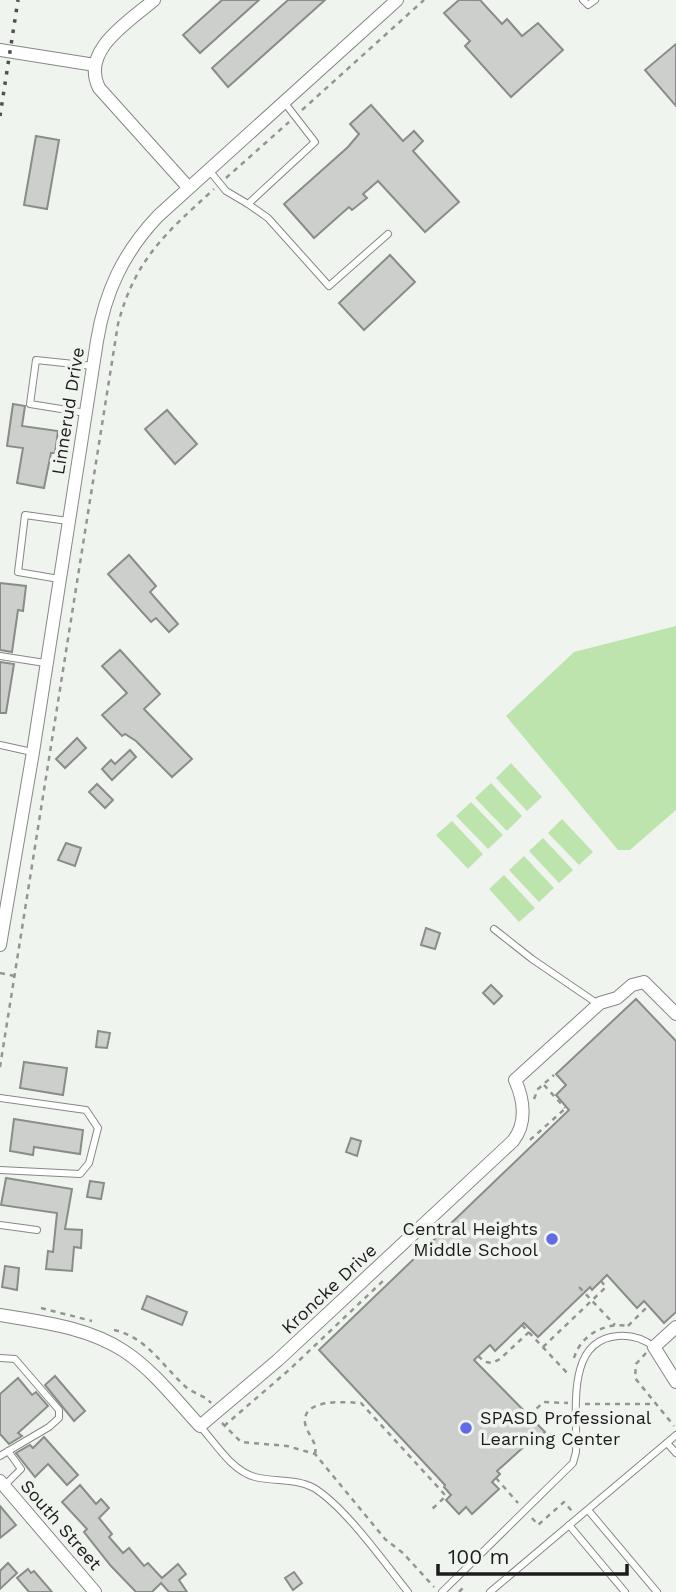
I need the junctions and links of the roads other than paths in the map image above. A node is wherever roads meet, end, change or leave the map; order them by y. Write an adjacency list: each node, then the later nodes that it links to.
1 (154, 0): 6 (street)
2 (397, 0): 7 (street, Linnerud Drive)
3 (583, 0): 4 (lane)
4 (595, 0)
5 (0, 50): 6 (street)
6 (95, 65): 9 (street)
7 (284, 102): 8 (street, Linnerud Drive); 10 (lane)
8 (208, 169): 9 (street, Linnerud Drive); 10 (lane)
9 (188, 187): 12 (street, Linnerud Drive)
10 (248, 204): 11 (lane)
11 (388, 234)
12 (93, 366): 13 (street, Linnerud Drive); 13 (lane)
13 (86, 413): 14 (street, Linnerud Drive)
14 (68, 521): 15 (street, Linnerud Drive); 15 (lane)
15 (59, 579): 17 (street, Linnerud Drive)
16 (0, 656): 17 (lane)
17 (45, 663): 19 (street, Linnerud Drive)
18 (0, 745): 19 (lane)
19 (33, 752): 21 (street, Linnerud Drive)
20 (494, 929): 22 (lane)
21 (0, 945)
22 (598, 1004): 23 (street, Kroncke Drive); 33 (street, Kroncke Drive)
23 (676, 1013)
24 (0, 1098): 25 (lane)
25 (0, 1170)
26 (0, 1225): 27 (lane)
27 (37, 1230)
28 (0, 1315): 33 (street)
29 (676, 1327): 30 (street)
30 (654, 1347): 32 (street); 44 (lane)
31 (0, 1358): 36 (lane)
32 (676, 1382)
33 (201, 1426): 43 (lane)
34 (676, 1435): 35 (lane)
35 (667, 1443): 37 (lane); 40 (lane)
36 (8, 1451): 38 (lane); 39 (lane)
37 (676, 1453)
38 (0, 1456)
39 (2, 1483): 42 (street, South Street)
40 (588, 1510): 41 (lane); 47 (lane)
41 (569, 1525): 45 (lane); 46 (lane)
42 (95, 1592)
43 (408, 1592)
44 (440, 1592)
45 (490, 1592)
46 (625, 1592)
47 (657, 1592)

